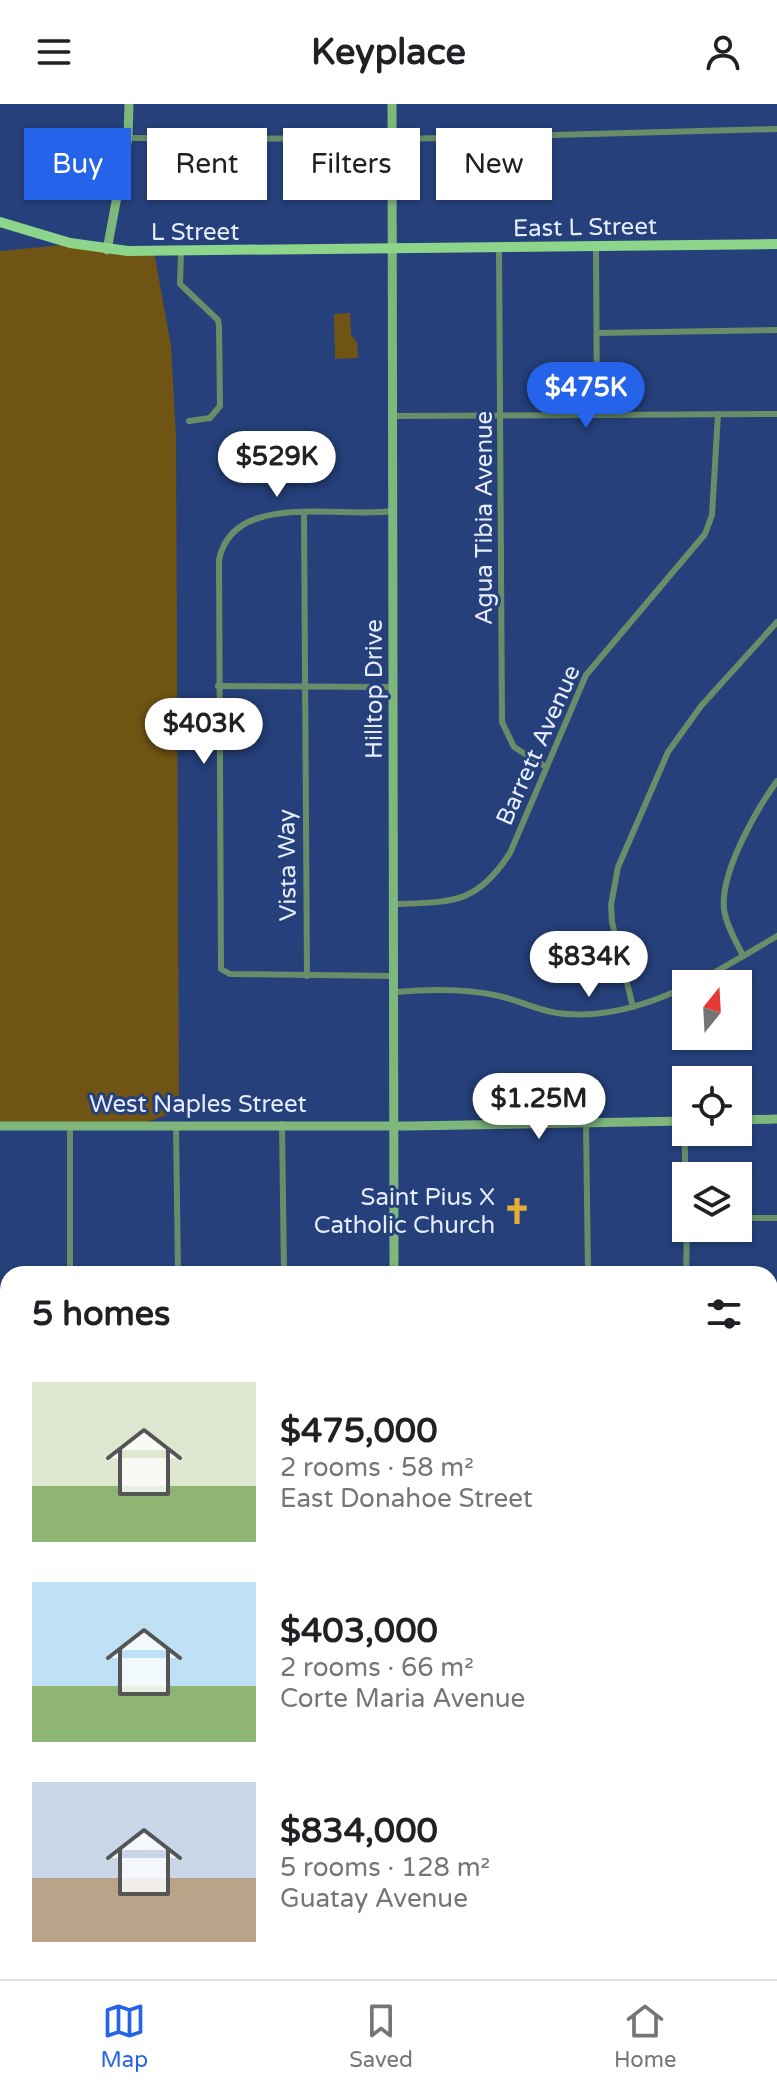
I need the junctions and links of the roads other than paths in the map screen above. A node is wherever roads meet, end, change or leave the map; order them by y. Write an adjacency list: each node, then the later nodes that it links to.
1 (129, 104): 3 (main road)
2 (392, 104): 4 (main road, Hilltop Drive)
3 (128, 128)
4 (392, 128)
5 (777, 129): 6 (street)
6 (420, 137)
7 (131, 138): 8 (street)
8 (283, 138)
9 (116, 200): 16 (main road)
10 (393, 200): 15 (main road, Hilltop Drive)
11 (0, 222): 16 (main road, L Street)
12 (777, 244): 13 (main road, East L Street)
13 (596, 247): 14 (main road, East L Street); 19 (street)
14 (499, 248): 15 (main road, East L Street); 24 (street, Agua Tibia Avenue)
15 (393, 249): 17 (main road, L Street); 23 (main road, Hilltop Drive)
16 (107, 250): 17 (main road, L Street)
17 (181, 252): 25 (street)
18 (777, 330): 19 (street)
19 (597, 333): 20 (street)
20 (597, 414): 21 (street); 24 (street)
21 (718, 414): 22 (street); 32 (street, Barrett Avenue)
22 (777, 414)
23 (395, 416): 24 (street); 26 (main road, Hilltop Drive)
24 (502, 417): 32 (street, Agua Tibia Avenue)
25 (189, 421)
26 (393, 511): 27 (street); 30 (main road, Hilltop Drive)
27 (304, 514): 29 (street); 31 (street, Vista Way)
28 (777, 622): 40 (street)
29 (218, 686): 31 (street); 37 (street)
30 (394, 687): 31 (street); 34 (main road, Hilltop Drive)
31 (304, 688): 37 (street, Vista Way)
32 (546, 767): 34 (street, Barrett Avenue)
33 (777, 781): 36 (street)
34 (396, 904): 38 (main road, Hilltop Drive)
35 (777, 936): 36 (street)
36 (743, 956): 40 (street)
37 (307, 976): 38 (street)
38 (394, 976): 39 (main road, Hilltop Drive)
39 (396, 992): 40 (street); 46 (main road, Hilltop Drive)
40 (633, 1007)
41 (777, 1119): 42 (main road)
42 (752, 1120)
43 (672, 1121): 44 (main road, West Naples Street)
44 (586, 1123): 46 (main road, West Naples Street); 57 (street)
45 (282, 1124): 46 (main road, West Naples Street); 48 (main road, West Naples Street); 55 (street)
46 (395, 1124): 56 (main road, Hilltop Drive)
47 (70, 1125): 48 (main road, West Naples Street); 49 (main road, West Naples Street); 53 (street)
48 (176, 1125): 54 (street)
49 (0, 1126)
50 (752, 1218): 51 (street)
51 (777, 1218)
52 (687, 1242): 58 (street)
53 (70, 1266)
54 (178, 1266)
55 (284, 1266)
56 (394, 1266)
57 (588, 1266)
58 (686, 1266)

